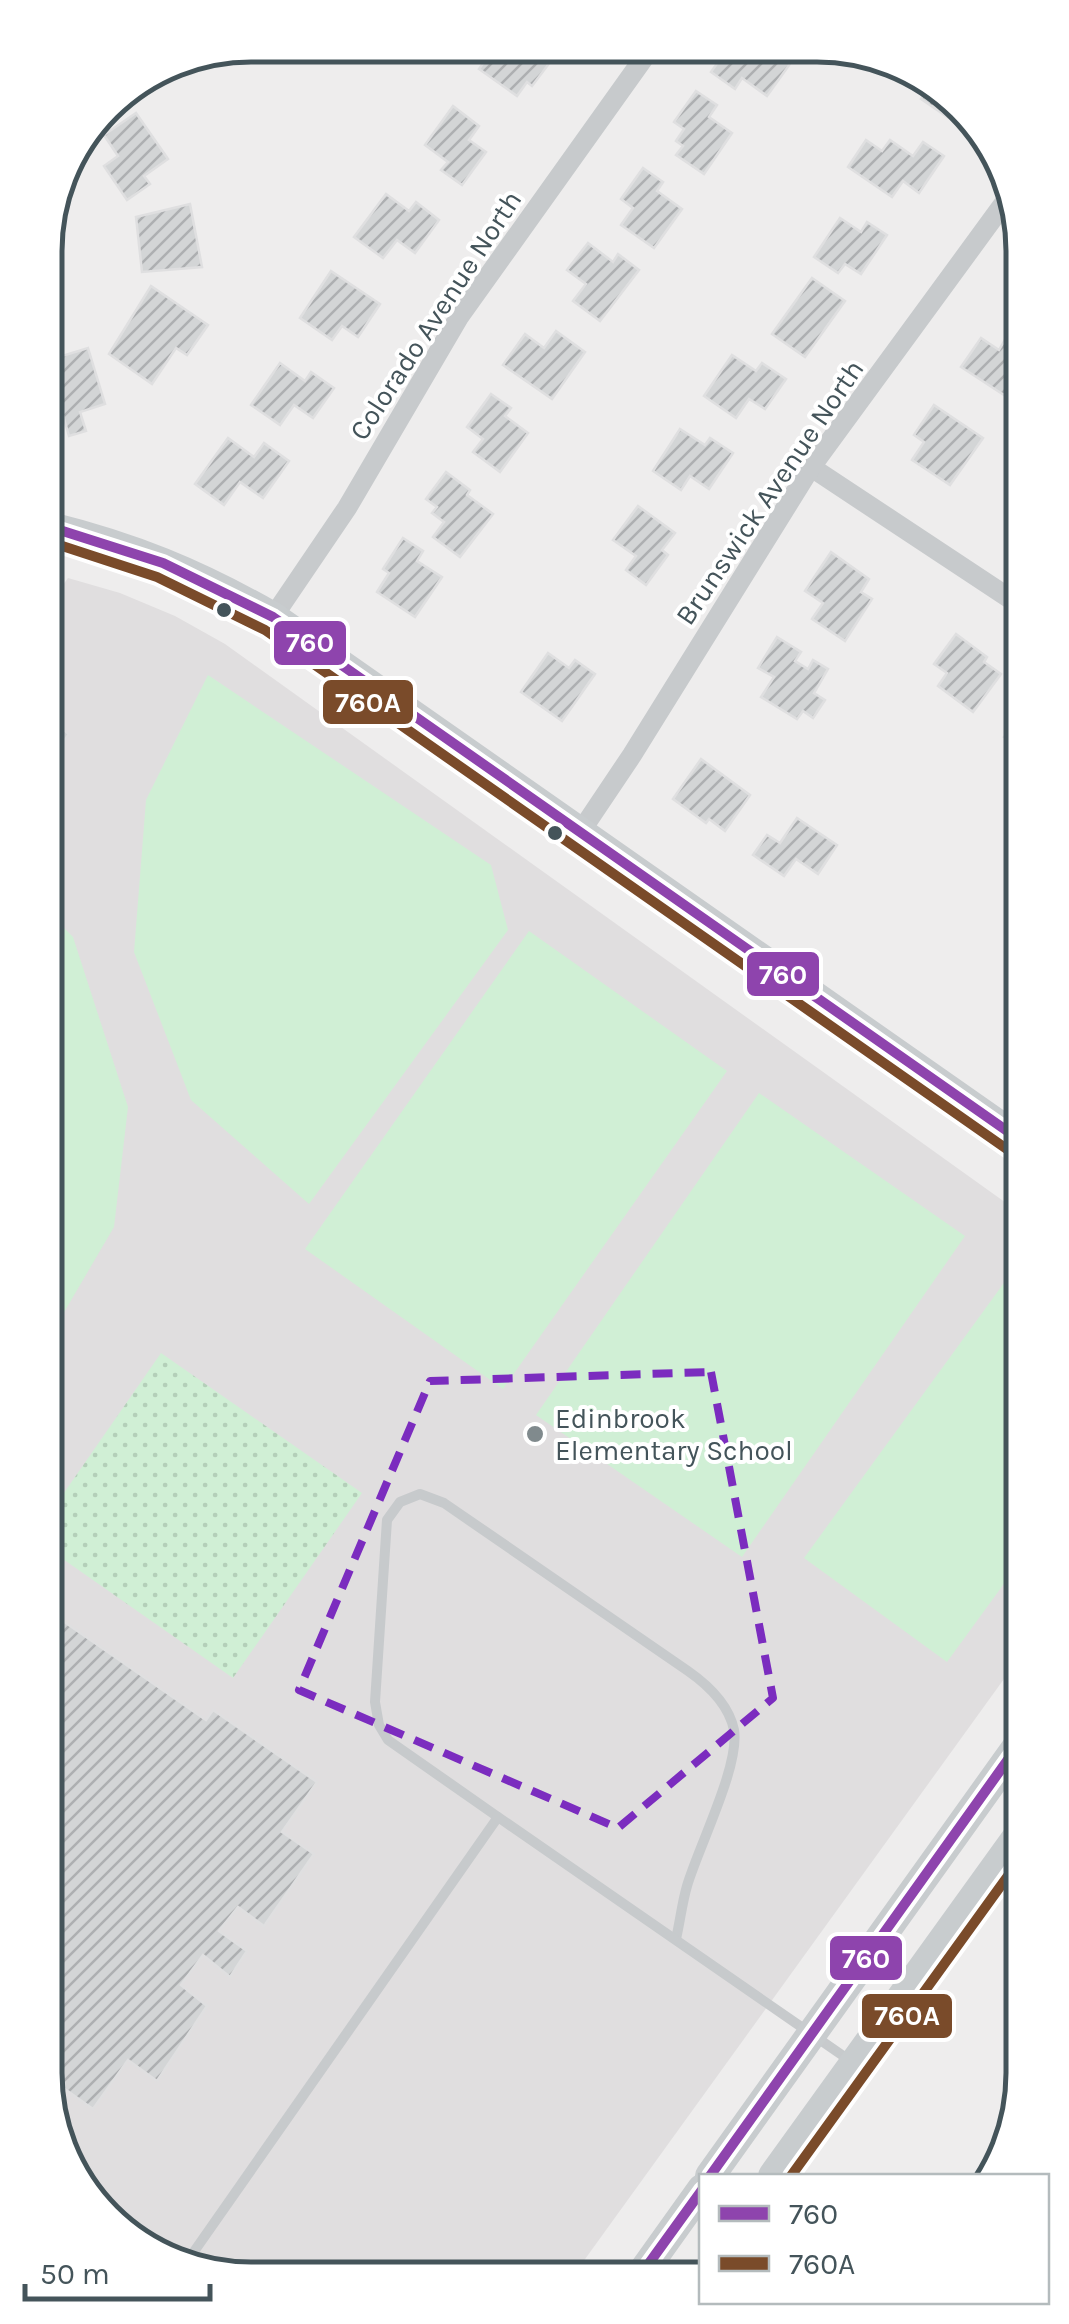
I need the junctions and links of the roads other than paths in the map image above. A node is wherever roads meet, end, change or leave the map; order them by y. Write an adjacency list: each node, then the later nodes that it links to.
1 (638, 62): 6 (street, Colorado Avenue North)
2 (1001, 207): 3 (street, Brunswick Avenue North)
3 (812, 467): 5 (street); 7 (street, Brunswick Avenue North)
4 (63, 530): 6 (street)
5 (1006, 596)
6 (273, 617): 7 (street)
7 (581, 830): 8 (street)
8 (1006, 1130)
9 (1006, 1762): 13 (street)
10 (498, 1817): 12 (lane); 12 (lane); 18 (lane)
11 (1006, 1851): 14 (street)
12 (676, 1939): 13 (lane)
13 (812, 2033): 14 (lane); 15 (street)
14 (854, 2063): 16 (street)
15 (711, 2174)
16 (775, 2174)
17 (699, 2193): 19 (street)
18 (194, 2252)
19 (650, 2262)

